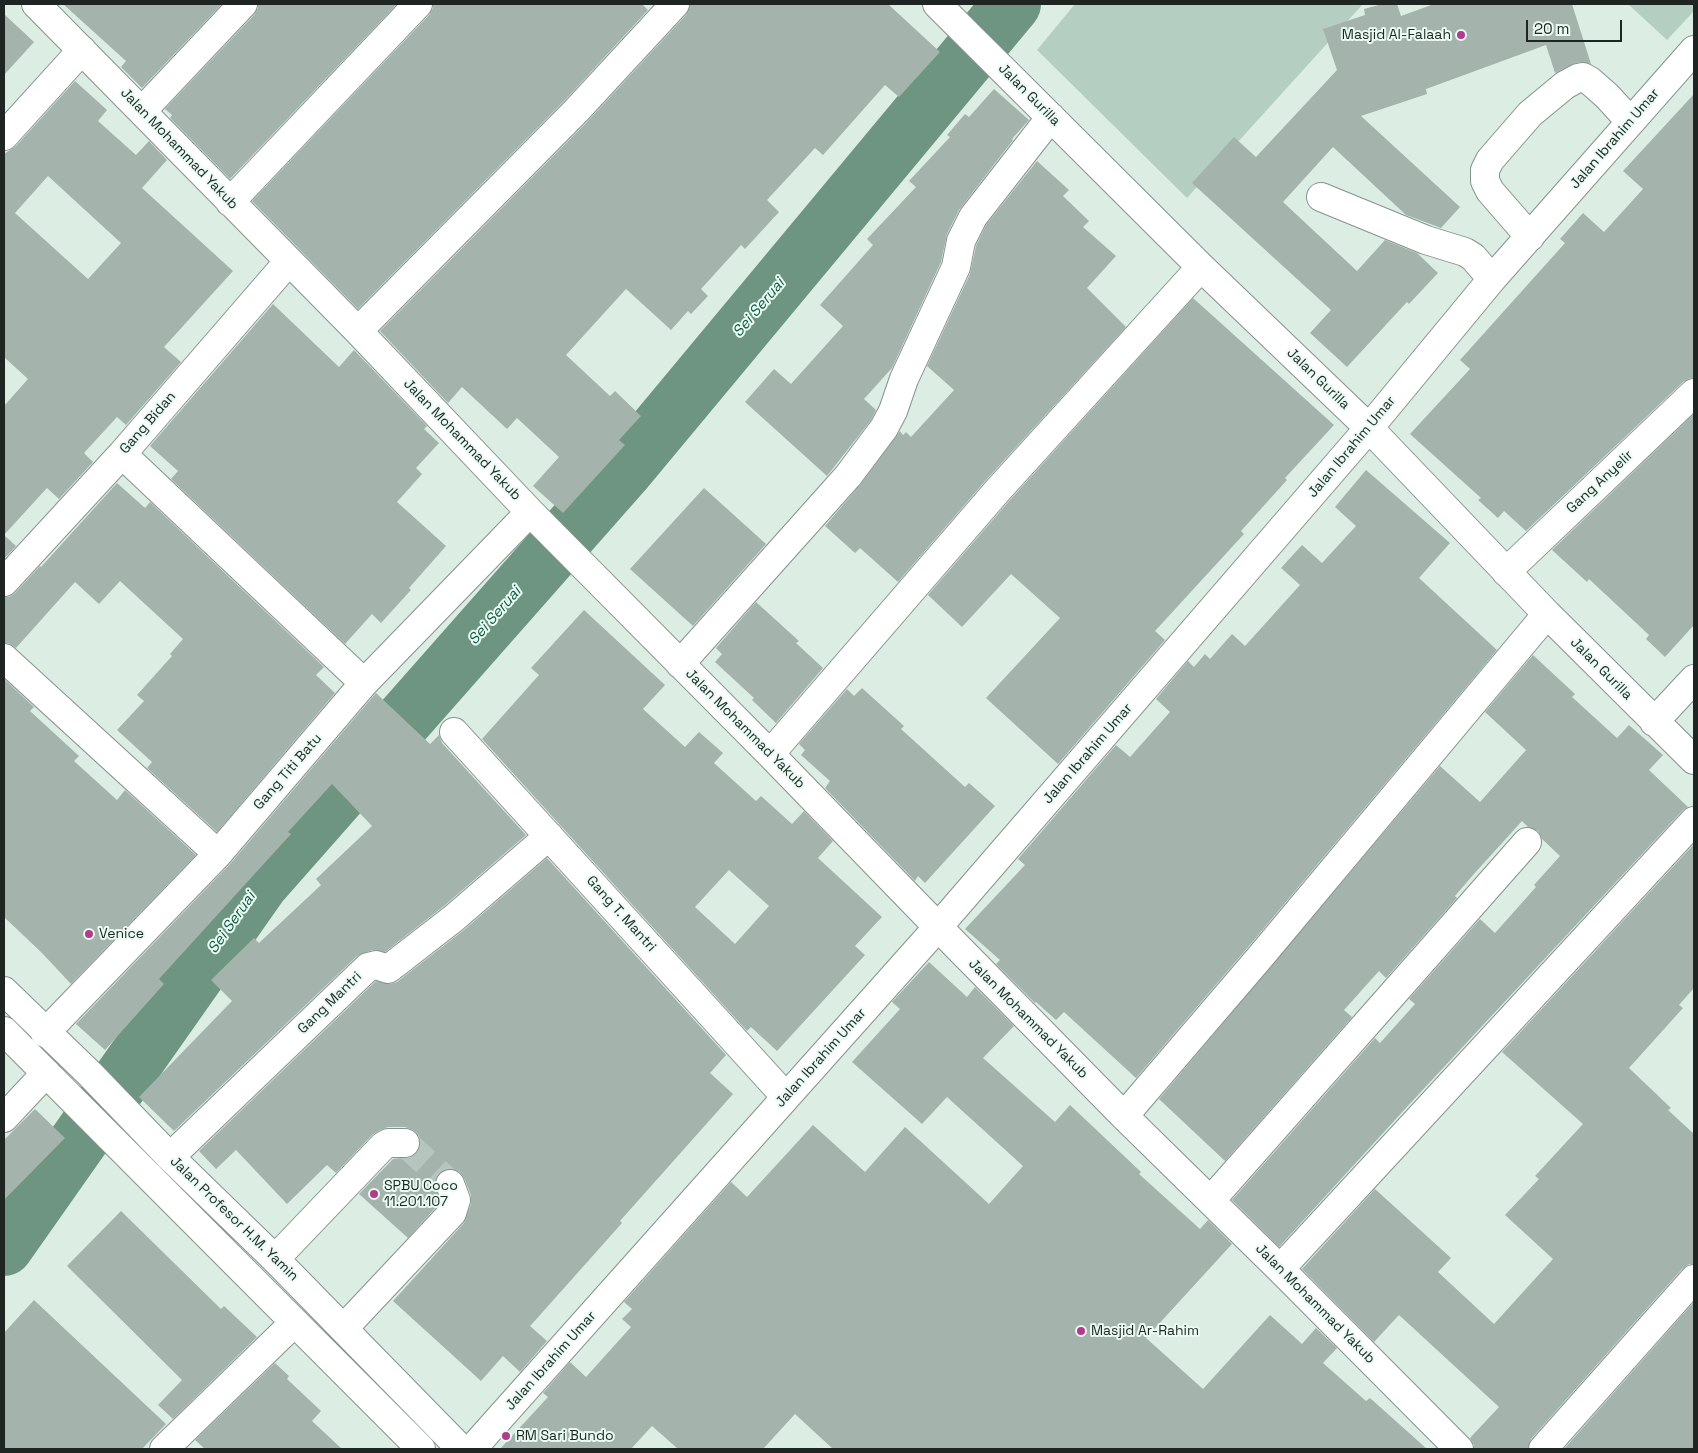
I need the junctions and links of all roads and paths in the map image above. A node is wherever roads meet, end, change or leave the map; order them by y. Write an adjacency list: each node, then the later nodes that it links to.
1 (36, 4): 6 (street, Jalan Mohammad Yakub)
2 (243, 4): 8 (street)
3 (418, 4): 13 (street)
4 (675, 4): 18 (street)
5 (951, 13): 9 (street, Jalan Gurilla)
6 (82, 50): 8 (street, Jalan Mohammad Yakub); 11 (street)
7 (1694, 50): 10 (street, Jalan Ibrahim Umar)
8 (142, 111): 13 (street, Jalan Mohammad Yakub)
9 (1051, 117): 16 (street, Jalan Gurilla); 27 (street)
10 (1630, 121): 14 (street, Jalan Ibrahim Umar); 14 (street)
11 (4, 136)
12 (1322, 197): 17 (street)
13 (230, 202): 15 (street, Jalan Mohammad Yakub)
14 (1530, 237): 17 (street, Jalan Ibrahim Umar)
15 (289, 261): 18 (street, Jalan Mohammad Yakub); 21 (street, Gang Bidan)
16 (1201, 267): 20 (street, Jalan Gurilla); 32 (street)
17 (1492, 279): 20 (street, Jalan Ibrahim Umar)
18 (358, 331): 22 (street, Jalan Mohammad Yakub)
19 (1694, 393): 23 (street, Gang Anyelir)
20 (1369, 428): 23 (street, Jalan Gurilla); 38 (street, Jalan Ibrahim Umar)
21 (122, 454): 24 (street, Gang Bidan); 29 (street)
22 (539, 520): 27 (street, Jalan Mohammad Yakub); 29 (street, Gang Titi Batu)
23 (1506, 572): 25 (street, Jalan Gurilla)
24 (4, 582)
25 (1547, 614): 30 (street, Jalan Gurilla); 44 (street)
26 (4, 658): 37 (street)
27 (680, 664): 32 (street, Jalan Mohammad Yakub)
28 (1694, 679): 30 (street)
29 (364, 683): 37 (street, Gang Titi Batu)
30 (1654, 722): 33 (street, Jalan Gurilla)
31 (454, 732): 35 (street, Gang T. Mantri)
32 (770, 754): 38 (street, Jalan Mohammad Yakub)
33 (1694, 760)
34 (1694, 821): 51 (street)
35 (549, 836): 43 (street, Gang T. Mantri); 47 (street, Gang Mantri)
36 (1527, 842): 49 (street)
37 (218, 854): 41 (street, Gang Titi Batu)
38 (938, 927): 43 (street, Jalan Ibrahim Umar); 44 (street, Jalan Mohammad Yakub)
39 (4, 991): 41 (street, Jalan Profesor H.M. Yamin)
40 (4, 1031): 42 (street, Jalan Profesor H.M. Yamin)
41 (45, 1033): 47 (street, Jalan Profesor H.M. Yamin)
42 (46, 1073): 45 (street); 53 (street, Jalan Profesor H.M. Yamin)
43 (786, 1097): 58 (street, Jalan Ibrahim Umar)
44 (1124, 1116): 49 (street, Jalan Mohammad Yakub)
45 (4, 1118)
46 (405, 1143): 50 (street)
47 (170, 1157): 50 (street, Jalan Profesor H.M. Yamin)
48 (450, 1184): 54 (street)
49 (1211, 1200): 51 (street, Jalan Mohammad Yakub)
50 (275, 1259): 54 (street, Jalan Profesor H.M. Yamin)
51 (1280, 1268): 59 (street, Jalan Mohammad Yakub)
52 (1694, 1279): 60 (street)
53 (294, 1323): 55 (street); 56 (street, Jalan Profesor H.M. Yamin)
54 (344, 1328): 57 (street, Jalan Profesor H.M. Yamin)
55 (164, 1449)
56 (420, 1449)
57 (461, 1449)
58 (472, 1449)
59 (1459, 1449)
60 (1543, 1449)

